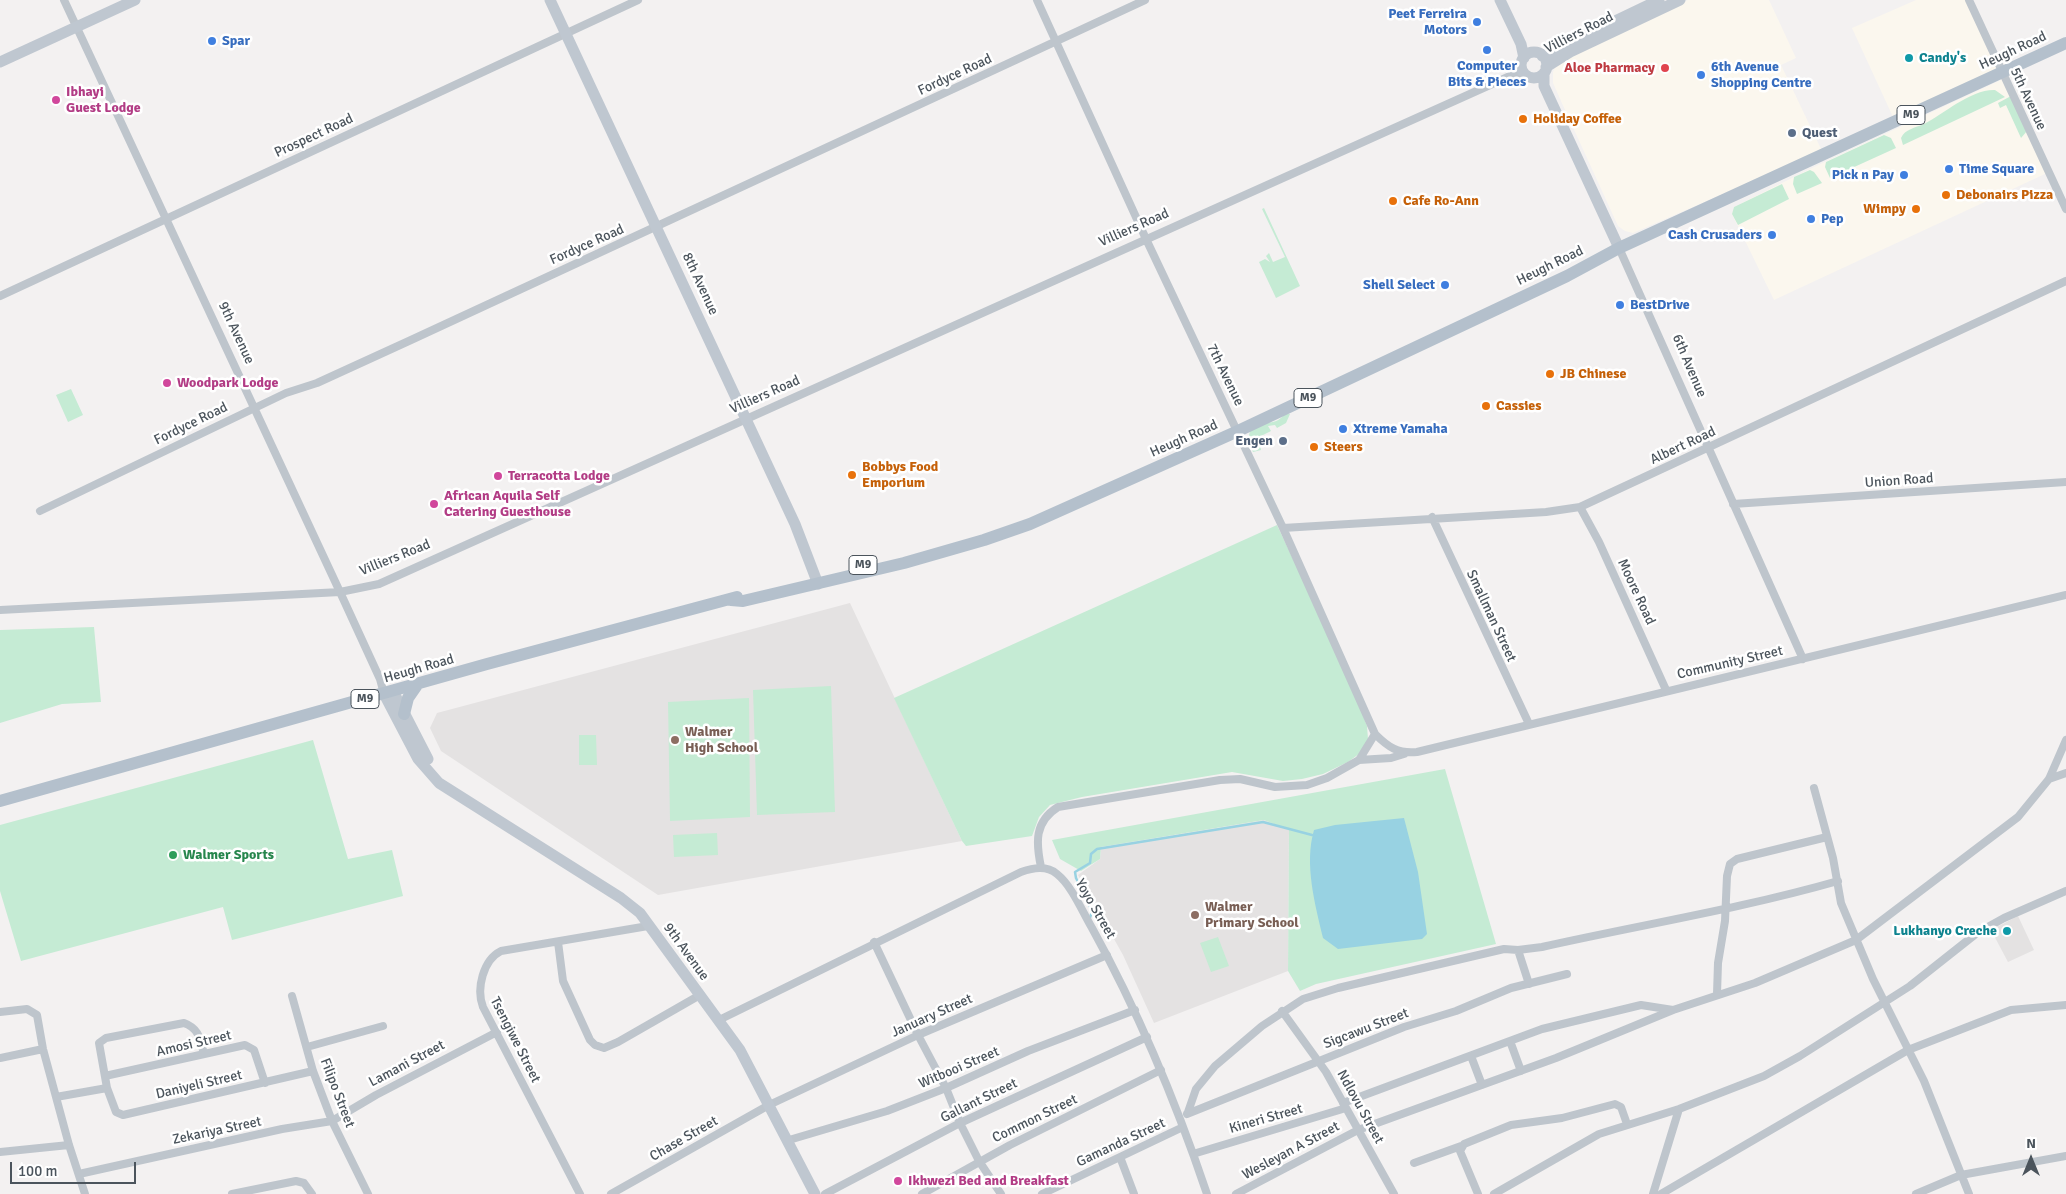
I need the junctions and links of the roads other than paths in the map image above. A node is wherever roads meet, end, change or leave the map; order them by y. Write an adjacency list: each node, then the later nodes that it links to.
1 (64, 0): 11 (street, 9th Avenue)
2 (134, 0): 11 (street)
3 (550, 0): 12 (street, 8th Avenue)
4 (638, 0): 12 (street, Prospect Road)
5 (1037, 0): 13 (street, 7th Avenue)
6 (1145, 0): 13 (street, Fordyce Road)
7 (1500, 0): 16 (street, 6th Avenue)
8 (1659, 0): 16 (street, Villiers Road)
9 (1680, 0): 16 (street, Villiers Road)
10 (1969, 0): 17 (street, 5th Avenue)
11 (77, 27): 15 (street); 19 (street, 9th Avenue)
12 (565, 34): 19 (street, Prospect Road); 20 (street, 8th Avenue)
13 (1056, 41): 20 (street, Fordyce Road); 21 (street, 7th Avenue)
14 (2066, 44): 17 (main road, Heugh Road / M9)
15 (0, 62)
16 (1534, 65): 21 (street, Villiers Road); 22 (street, 6th Avenue)
17 (2002, 73): 18 (street, 5th Avenue); 22 (main road, Heugh Road / M9)
18 (2066, 209)
19 (166, 220): 24 (street, Prospect Road); 25 (street, 9th Avenue)
20 (656, 227): 25 (street, Fordyce Road); 26 (street, 8th Avenue)
21 (1146, 239): 26 (street, Villiers Road); 27 (street, 7th Avenue)
22 (1619, 248): 27 (main road, Heugh Road / M9); 28 (street, 6th Avenue)
23 (2066, 281): 28 (street, Albert Road)
24 (0, 296)
25 (254, 408): 32 (street, Fordyce Road); 36 (street, 9th Avenue)
26 (747, 419): 35 (street, 8th Avenue); 36 (street, Villiers Road)
27 (1238, 431): 34 (street, 7th Avenue); 35 (main road, Heugh Road / M9)
28 (1708, 448): 30 (street, 6th Avenue); 31 (street, Albert Road)
29 (2066, 482): 30 (street, Union Road)
30 (1734, 504): 39 (street, 6th Avenue)
31 (1580, 507): 33 (street, Albert Road); 41 (street, Moore Road)
32 (40, 511)
33 (1432, 517): 34 (street, Albert Road); 44 (street, Smallman Street)
34 (1283, 528): 45 (street, 7th Avenue)
35 (817, 580): 40 (main road, Heugh Road / M9)
36 (340, 592): 38 (street, Villiers Road); 42 (street, 9th Avenue)
37 (2066, 595): 39 (street, Community Street)
38 (0, 610)
39 (1803, 659): 41 (street, Community Street)
40 (417, 685): 42 (main road, Heugh Road / M9); 43 (main road)
41 (1666, 690): 44 (street, Community Street)
42 (388, 693): 43 (street, 9th Avenue); 52 (street, 9th Avenue); 53 (main road, Heugh Road / M9)
43 (404, 714): 52 (street, 9th Avenue)
44 (1529, 724): 47 (street, Community Street)
45 (1375, 734): 47 (street, 7th Avenue); 48 (street)
46 (2066, 740): 50 (street)
47 (1403, 752): 48 (street, Community Street)
48 (1359, 760): 55 (street)
49 (2066, 773): 50 (street)
50 (2049, 780): 60 (street, Wesleyan A Street)
51 (1814, 788): 54 (street)
52 (460, 797): 59 (street, 9th Avenue)
53 (0, 801)
54 (1827, 837): 56 (street); 58 (street)
55 (1041, 867): 62 (street); 64 (street, Yoyo Street)
56 (1838, 881): 58 (street); 60 (street)
57 (2066, 891): 70 (street)
58 (1725, 909): 63 (street); 67 (street)
59 (648, 926): 61 (street, Tsengiwe Street); 68 (street, 9th Avenue)
60 (1856, 940): 67 (street, Wesleyan A Street); 70 (street)
61 (558, 942): 68 (street); 78 (street, Tsengiwe Street)
62 (874, 942): 76 (street); 79 (street)
63 (1518, 950): 66 (street); 74 (street)
64 (1107, 955): 72 (street, Yoyo Street); 79 (street, January Street)
65 (1567, 974): 66 (street, Sigcawu Street)
66 (1529, 984): 88 (street, Sigcawu Street)
67 (1717, 994): 73 (street, Wesleyan A Street)
68 (700, 995): 76 (street, 9th Avenue)
69 (292, 996): 82 (street, Filipo Street)
70 (1885, 1001): 84 (street); 100 (street)
71 (2066, 1004): 84 (street)
72 (1136, 1010): 80 (street, Yoyo Street); 96 (street, Witbooi Street)
73 (1673, 1010): 81 (street, Kineri Street); 91 (street, Wesleyan A Street)
74 (1282, 1011): 88 (street, Ndlovu Street); 101 (street)
75 (0, 1012): 83 (street)
76 (719, 1020): 98 (street, 9th Avenue)
77 (382, 1026): 82 (street)
78 (497, 1032): 102 (street, Lamani Street); 123 (street, Tsengiwe Street)
79 (918, 1035): 96 (street); 98 (street, January Street)
80 (1148, 1037): 89 (street, Yoyo Street); 103 (street, Gallant Street)
81 (1510, 1041): 86 (street, Kineri Street); 91 (street)
82 (307, 1047): 90 (street, Filipo Street)
83 (42, 1049): 87 (street); 97 (street)
84 (1908, 1050): 117 (street); 118 (street)
85 (204, 1054): 92 (street, Amosi Street); 92 (street, Daniyeli Street); 93 (street, Amosi Street)
86 (1471, 1056): 94 (street); 99 (street, Kineri Street)
87 (0, 1058)
88 (1318, 1061): 99 (street, Ndlovu Street); 101 (street, Sigcawu Street)
89 (1161, 1070): 104 (street, Yoyo Street); 114 (street, Common Street)
90 (313, 1071): 93 (street, Daniyeli Street); 102 (street, Filipo Street)
91 (1521, 1071): 94 (street, Wesleyan A Street)
92 (105, 1076): 95 (street, Daniyeli Street)
93 (265, 1083): 95 (street, Daniyeli Street)
94 (1482, 1085): 106 (street, Wesleyan A Street)
95 (107, 1088): 97 (street)
96 (946, 1088): 103 (street); 107 (street, Witbooi Street)
97 (56, 1097): 108 (street)
98 (769, 1105): 107 (street, 9th Avenue); 124 (street, Chase Street)
99 (1345, 1106): 106 (street, Ndlovu Street); 111 (street, Kineri Street)
100 (1680, 1109): 105 (street); 136 (street)
101 (1188, 1112): 104 (street)
102 (332, 1121): 116 (street, Zekariya Street); 122 (street, Filipo Street)
103 (960, 1124): 114 (street); 126 (street, Gallant Street)
104 (1182, 1124): 111 (street, Yoyo Street); 113 (street, Gamanda Street)
105 (1627, 1124): 109 (street); 135 (street)
106 (1358, 1130): 132 (street, Wesleyan A Street); 133 (street, Ndlovu Street)
107 (789, 1140): 125 (street, 9th Avenue)
108 (69, 1145): 110 (street); 116 (street)
109 (1461, 1146): 115 (street); 134 (street)
110 (0, 1152)
111 (1194, 1154): 131 (street, Yoyo Street)
112 (2066, 1156): 117 (street)
113 (1120, 1157): 129 (street, Gamanda Street); 130 (street)
114 (979, 1161): 127 (street, Common Street); 128 (street)
115 (1414, 1162)
116 (79, 1174): 119 (street)
117 (1961, 1175): 138 (street); 139 (street)
118 (1672, 1191): 137 (street)
119 (85, 1194)
120 (232, 1194): 121 (street)
121 (312, 1194)
122 (368, 1194)
123 (580, 1194)
124 (611, 1194)
125 (815, 1194)
126 (825, 1194)
127 (922, 1194)
128 (1001, 1194)
129 (1042, 1194)
130 (1134, 1194)
131 (1207, 1194)
132 (1236, 1194)
133 (1394, 1194)
134 (1478, 1194)
135 (1494, 1194)
136 (1653, 1194)
137 (1661, 1194)
138 (1916, 1194)
139 (1969, 1194)

